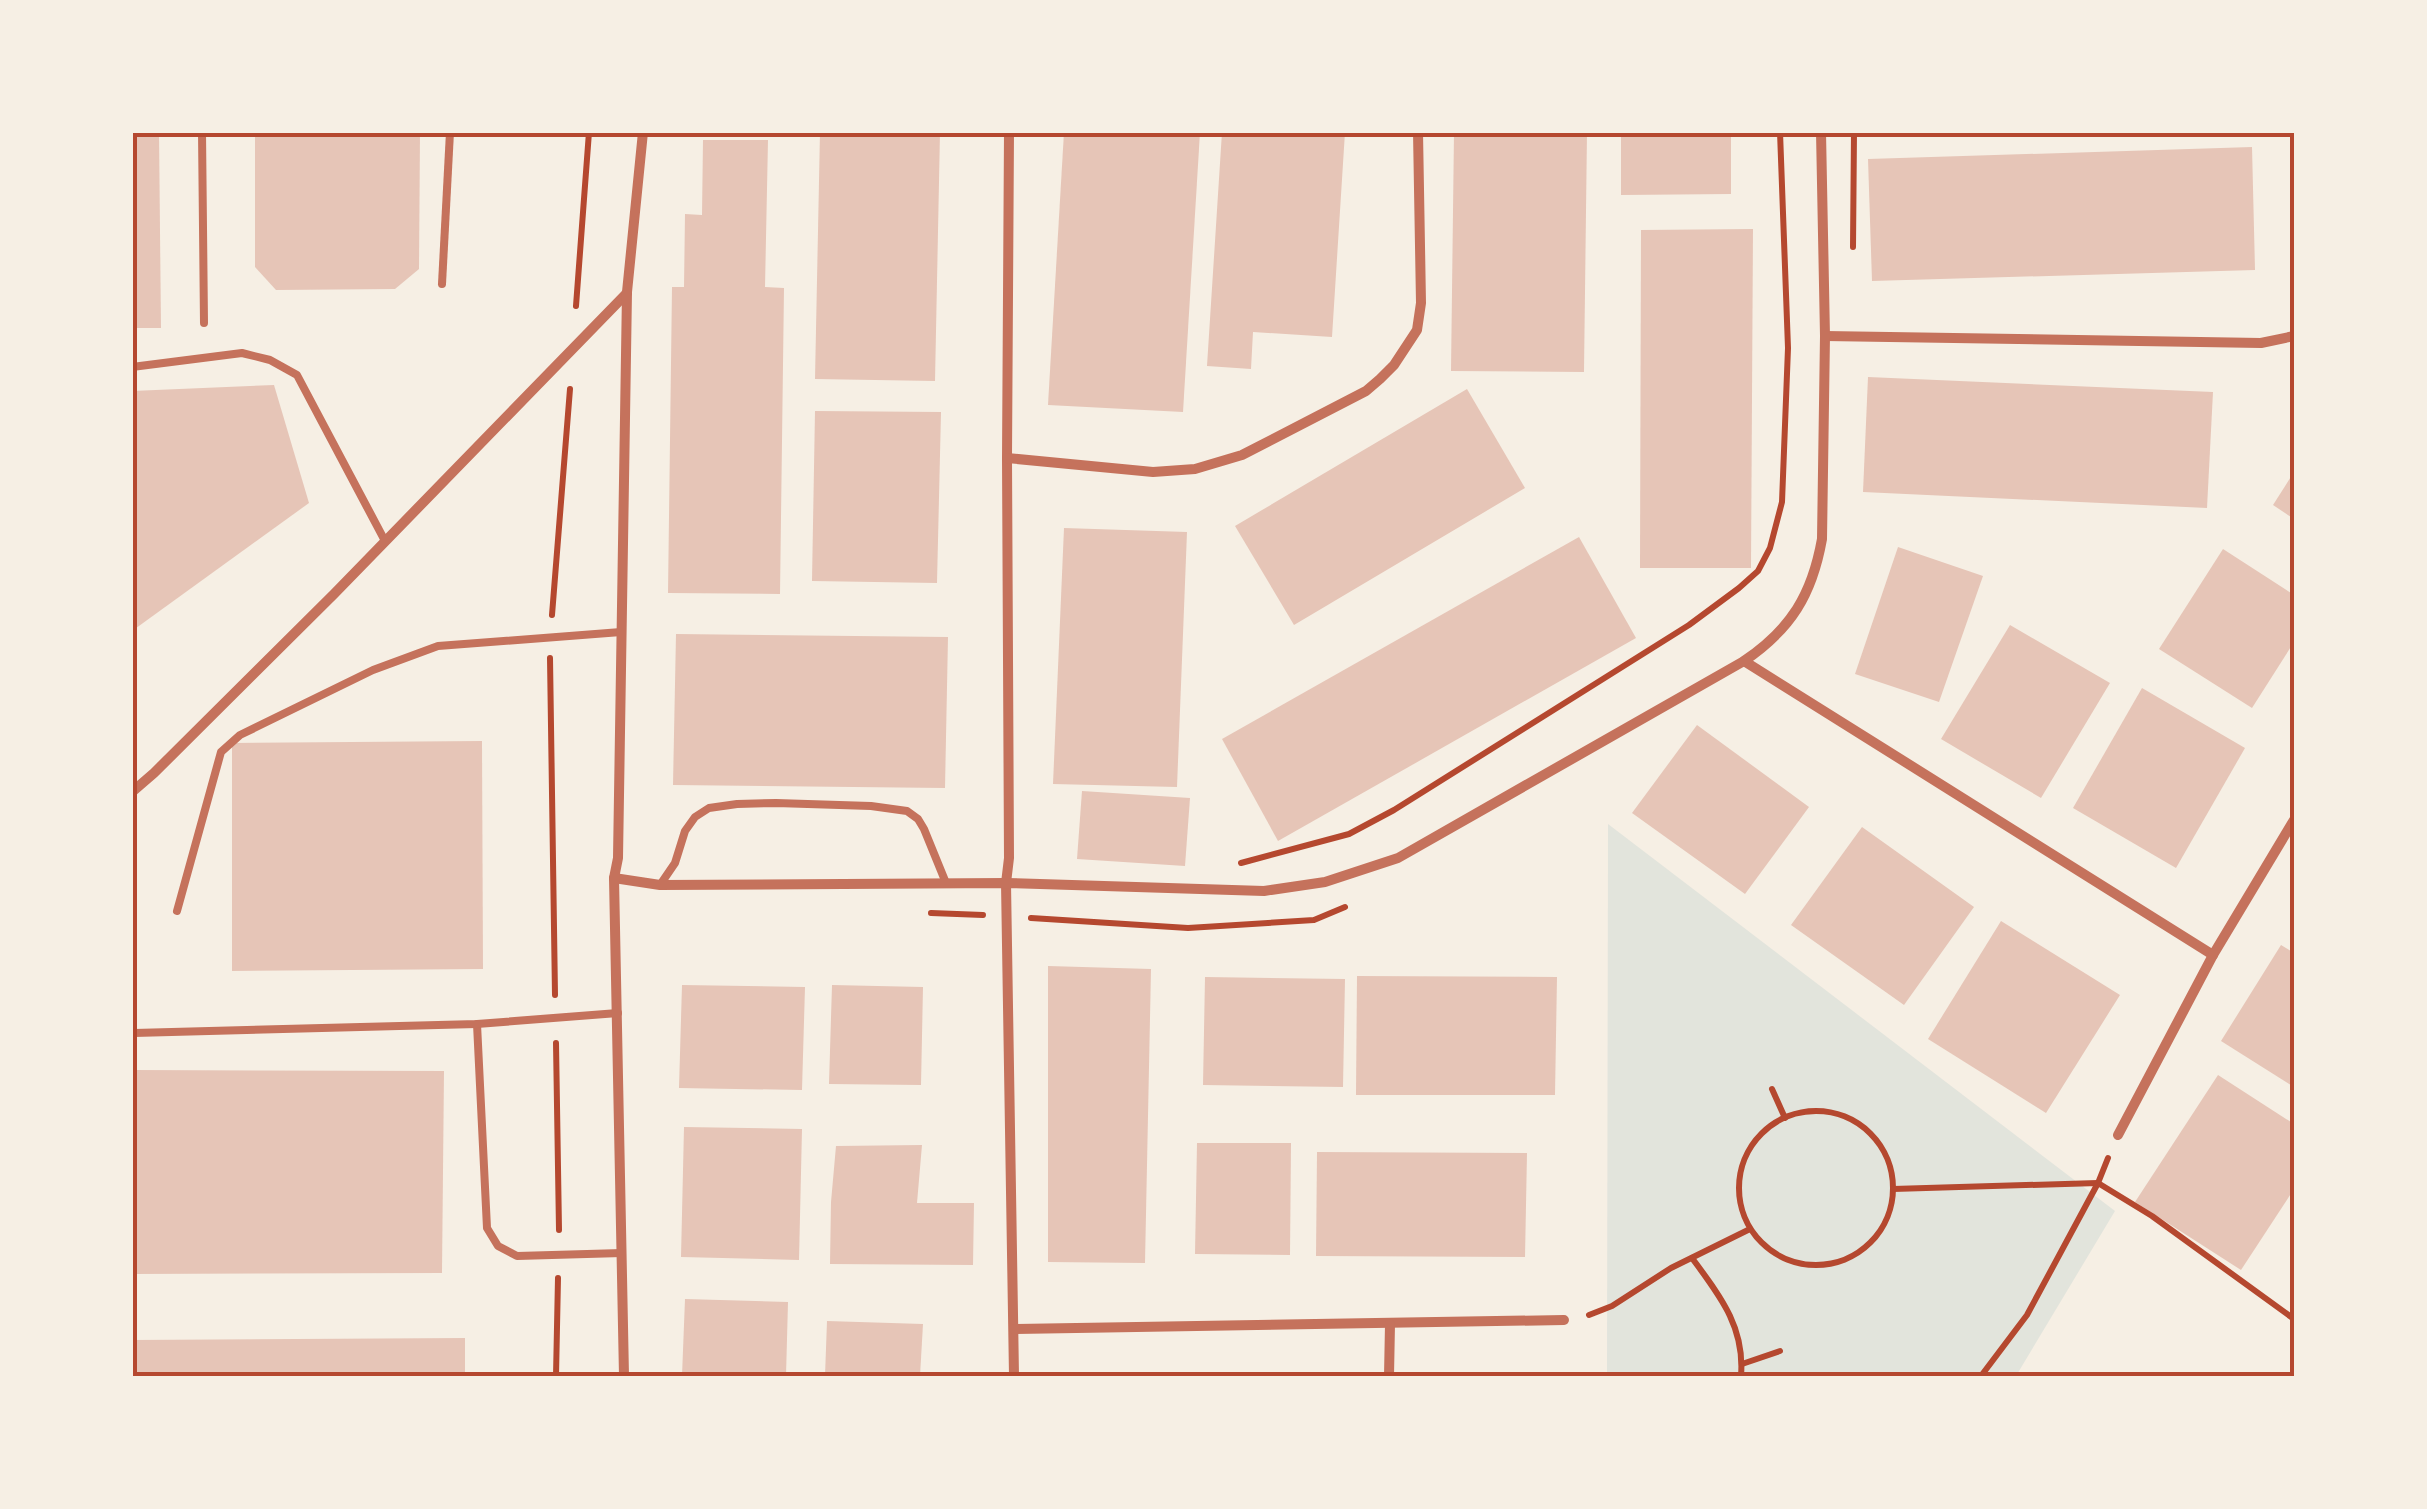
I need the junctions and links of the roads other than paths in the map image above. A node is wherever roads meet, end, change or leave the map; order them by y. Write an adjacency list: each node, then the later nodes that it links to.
1 (202, 132): 9 (lane)
2 (450, 132): 7 (lane)
3 (643, 132): 8 (street)
4 (1008, 132): 13 (street)
5 (1418, 132): 13 (street)
6 (1822, 132): 10 (street)
7 (442, 284)
8 (628, 292): 14 (street); 15 (street)
9 (204, 323)
10 (1825, 336): 11 (street); 16 (street)
11 (2294, 336)
12 (132, 367): 14 (lane)
13 (1007, 458): 20 (street)
14 (386, 541): 17 (street)
15 (621, 632): 19 (street); 23 (lane)
16 (1744, 661): 20 (street); 24 (street)
17 (132, 792)
18 (2294, 820): 24 (street)
19 (614, 878): 22 (street); 25 (street)
20 (1006, 883): 21 (street); 32 (street)
21 (946, 884): 22 (street); 22 (lane)
22 (660, 885)
23 (177, 911)
24 (2213, 955): 28 (street)
25 (618, 1012): 26 (lane); 29 (street)
26 (477, 1024): 27 (lane); 29 (lane)
27 (134, 1033)
28 (2118, 1135)
29 (622, 1253): 33 (street)
30 (1564, 1320): 31 (street)
31 (1390, 1324): 32 (street); 35 (street)
32 (1014, 1330): 34 (street)
33 (624, 1376)
34 (1014, 1376)
35 (1390, 1376)

